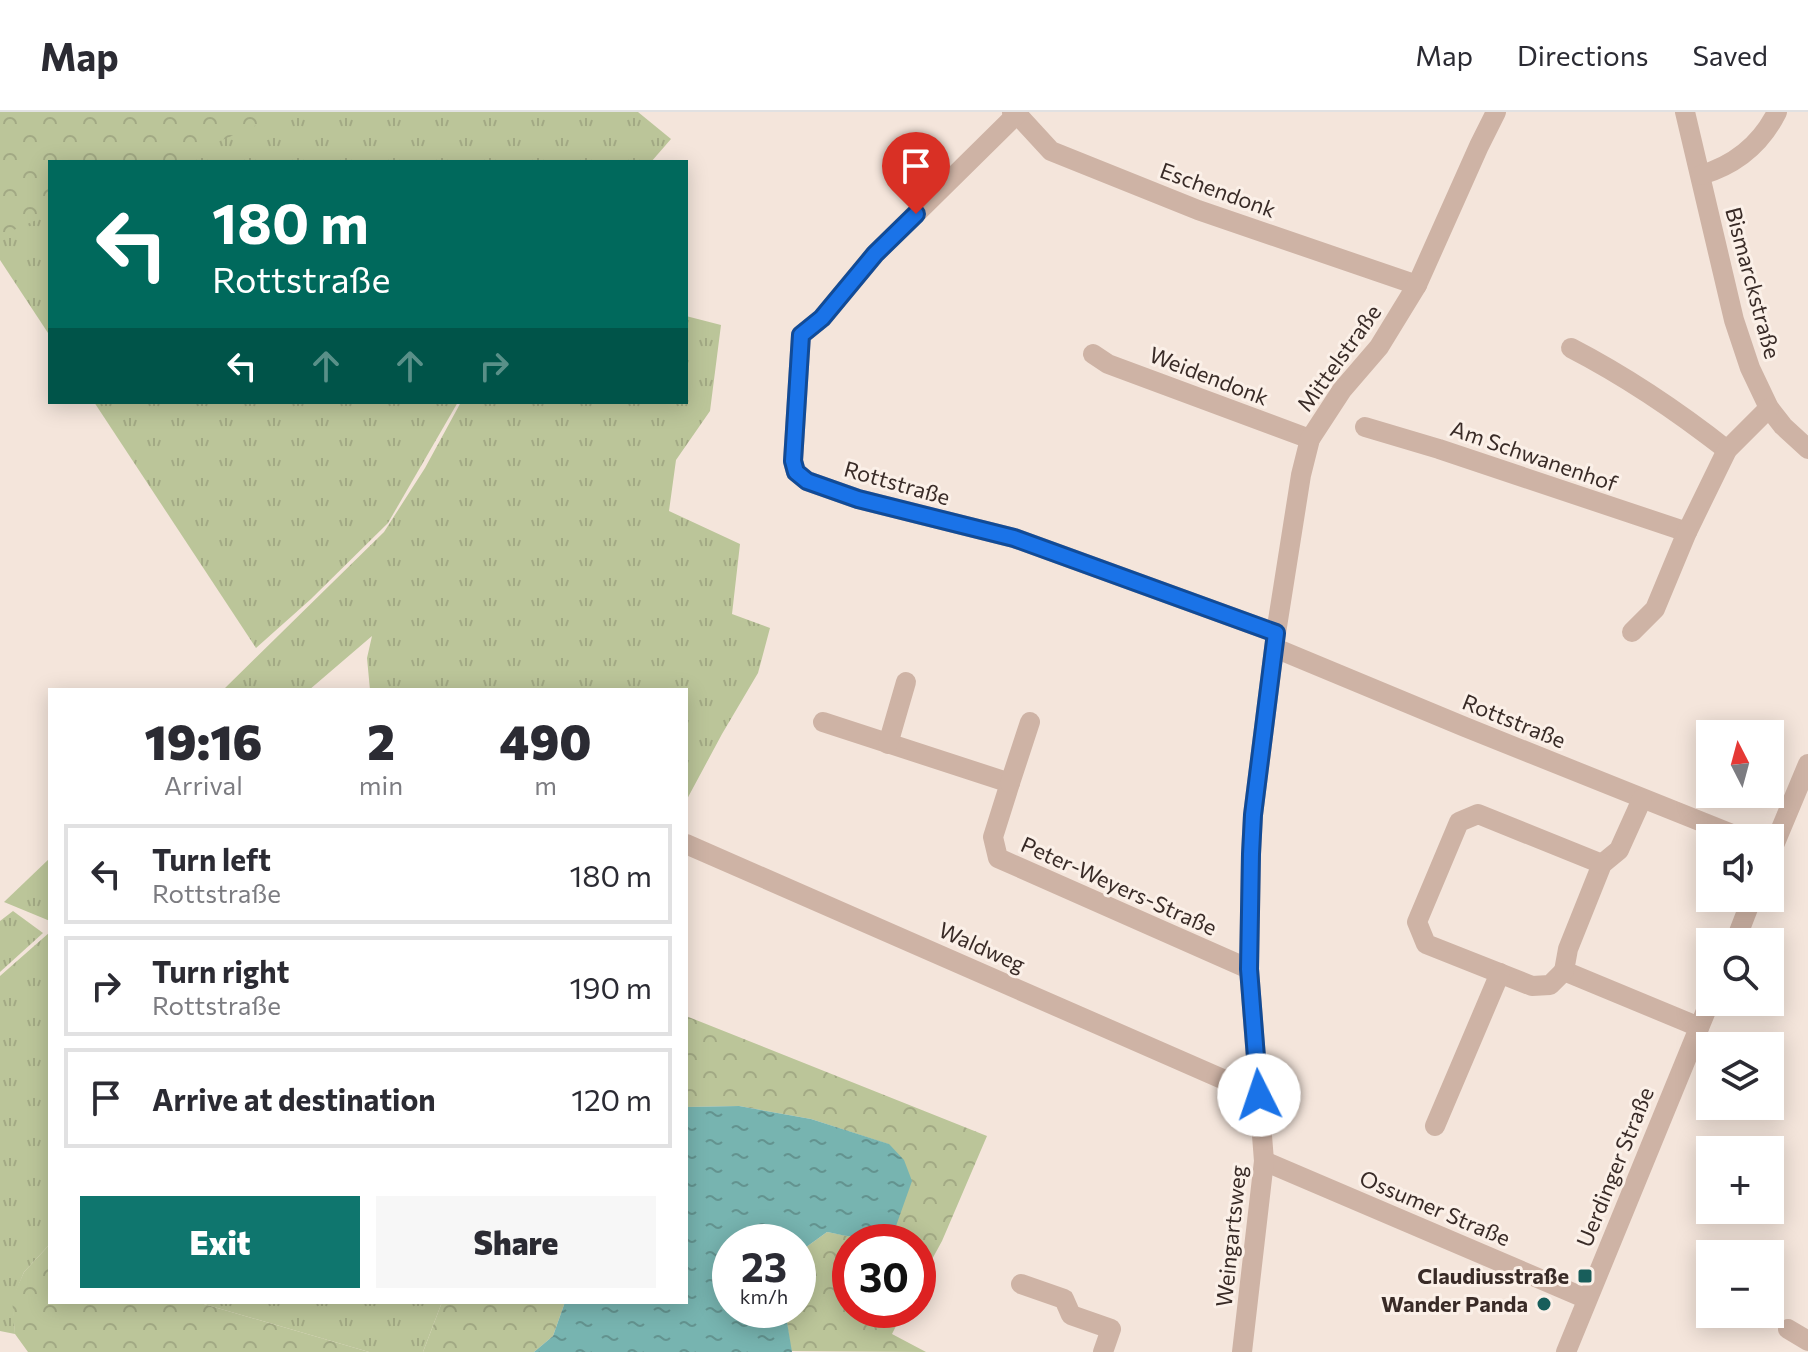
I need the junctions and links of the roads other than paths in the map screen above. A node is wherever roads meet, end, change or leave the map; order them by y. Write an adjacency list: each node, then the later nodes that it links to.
1 (1496, 112): 6 (street, Mittelstraße)
2 (1685, 112): 5 (street, Bismarckstraße)
3 (1777, 112): 5 (street)
4 (1016, 113): 6 (street, Eschendonk); 16 (street, Rottstraße)
5 (1701, 175): 9 (street, Bismarckstraße)
6 (1417, 285): 11 (street, Mittelstraße)
7 (1571, 348): 13 (street)
8 (1093, 354): 11 (street, Weidendonk)
9 (1769, 408): 12 (street, Bismarckstraße); 13 (street)
10 (1365, 427): 14 (street, Am Schwanenhof)
11 (1310, 439): 16 (street, Mittelstraße)
12 (1808, 449)
13 (1727, 450): 14 (street)
14 (1687, 532): 15 (street)
15 (1632, 632)
16 (1276, 641): 23 (street, Rottstraße); 28 (street, Weingartsweg)
17 (906, 682): 20 (street)
18 (823, 722): 20 (street)
19 (1030, 722): 22 (street, Peter-Weyers-Straße)
20 (888, 744): 22 (street)
21 (1808, 764): 25 (street)
22 (1010, 783): 28 (street, Peter-Weyers-Straße)
23 (1642, 799): 24 (street, Rottstraße); 27 (street)
24 (1706, 824)
25 (1783, 824)
26 (688, 845): 33 (street, Waldweg)
27 (1602, 864): 29 (street); 30 (street)
28 (1249, 969): 33 (street, Weingartsweg)
29 (1564, 971): 30 (street); 32 (street)
30 (1500, 973): 34 (street)
31 (1704, 1016): 32 (street, Uerdinger Straße)
32 (1699, 1027): 37 (street, Uerdinger Straße)
33 (1259, 1095): 35 (street, Weingartsweg)
34 (1435, 1126)
35 (1264, 1161): 37 (street, Ossumer Straße); 41 (street, Weingartsweg)
36 (1021, 1284): 40 (street)
37 (1587, 1299): 42 (street, Uerdinger Straße)
38 (1788, 1329): 39 (street)
39 (1808, 1341)
40 (1103, 1352)
41 (1242, 1352)
42 (1566, 1352)

